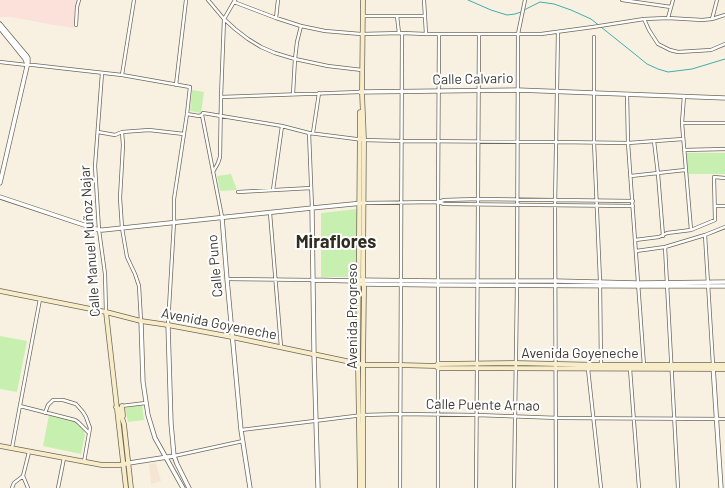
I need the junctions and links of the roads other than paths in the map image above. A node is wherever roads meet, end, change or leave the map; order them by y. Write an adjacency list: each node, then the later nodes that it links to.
1 (79, 0): 24 (street)
2 (134, 0): 41 (street)
3 (186, 0): 42 (street)
4 (208, 0): 20 (street)
5 (278, 0): 18 (street)
6 (362, 0): 15 (main road, Avenida Progreso); 29 (main road, Avenida Progreso)
7 (424, 0): 17 (street)
8 (525, 0): 33 (street)
9 (622, 0): 13 (street)
10 (673, 0): 13 (street)
11 (716, 0): 22 (street)
12 (234, 1): 18 (street); 20 (street)
13 (671, 7): 19 (street)
14 (725, 15): 22 (street)
15 (362, 16): 16 (street); 29 (main road, Avenida Progreso)
16 (398, 16): 17 (street); 28 (street)
17 (425, 16): 30 (street)
18 (276, 18): 25 (street)
19 (668, 18): 21 (street); 22 (street)
20 (224, 19): 36 (street); 54 (street)
21 (644, 19): 27 (street); 35 (street)
22 (712, 19)
23 (0, 24): 38 (street)
24 (76, 25)
25 (301, 26): 29 (street); 36 (street)
26 (0, 28): 38 (street)
27 (558, 32): 33 (street); 46 (street)
28 (400, 33): 29 (street); 30 (street); 48 (street)
29 (362, 34): 39 (main road, Avenida Progreso)
30 (426, 34): 31 (street)
31 (439, 34): 32 (street); 45 (street)
32 (479, 34): 33 (street); 43 (street)
33 (518, 34): 44 (street)
34 (594, 37): 50 (street)
35 (725, 44)
36 (295, 59): 39 (street); 51 (street)
37 (0, 62): 38 (street)
38 (27, 65): 40 (street); 84 (street)
39 (362, 70): 47 (main road, Avenida Progreso)
40 (102, 73): 41 (street); 62 (street, Calle Manuel Muñoz Najar)
41 (122, 75): 42 (street)
42 (176, 85): 56 (street)
43 (479, 90): 44 (street, Calle Calvario); 45 (street, Calle Calvario); 71 (street)
44 (518, 90): 46 (street, Calle Calvario); 72 (street)
45 (438, 91): 48 (street, Calle Calvario); 70 (street)
46 (556, 91): 50 (street, Calle Calvario); 74 (street)
47 (361, 92): 48 (street, Calle Calvario); 49 (street, Calle Calvario); 68 (main road, Avenida Progreso)
48 (401, 92): 69 (street)
49 (319, 93): 51 (street, Calle Calvario); 64 (street)
50 (594, 93): 52 (street, Calle Calvario); 75 (street)
51 (293, 94): 54 (street, Calle Calvario)
52 (627, 94): 53 (street, Calle Calvario); 76 (street)
53 (684, 96): 55 (street, Calle Calvario); 59 (street)
54 (221, 97): 58 (street)
55 (725, 98)
56 (187, 114): 57 (street); 65 (street)
57 (202, 115): 58 (street); 80 (street, Calle Puno)
58 (220, 116): 61 (street); 80 (street)
59 (682, 123): 60 (street); 67 (street)
60 (725, 123)
61 (282, 126): 66 (street); 86 (street)
62 (98, 132): 63 (street); 110 (street, Calle Manuel Muñoz Najar)
63 (122, 132): 65 (street); 109 (street)
64 (313, 133): 66 (street); 68 (street)
65 (184, 134): 107 (street)
66 (309, 134): 85 (street)
67 (683, 139): 73 (street); 78 (street)
68 (362, 140): 69 (street); 96 (main road, Avenida Progreso)
69 (402, 141): 70 (street); 94 (street)
70 (438, 141): 71 (street); 95 (street)
71 (478, 141): 72 (street); 89 (street)
72 (518, 141): 74 (street); 90 (street)
73 (654, 141): 76 (street); 81 (street)
74 (556, 142): 75 (street); 91 (street)
75 (594, 142): 76 (street); 92 (street)
76 (628, 143): 82 (street)
77 (725, 149): 78 (street)
78 (684, 150): 79 (street)
79 (686, 170): 81 (street); 111 (street)
80 (213, 172): 106 (street, Calle Puno)
81 (658, 174): 82 (street); 113 (street)
82 (631, 176): 93 (street)
83 (725, 178): 102 (street)
84 (0, 183)
85 (311, 188): 86 (street); 104 (street)
86 (273, 190): 87 (street)
87 (238, 192)
88 (0, 198): 110 (street)
89 (478, 199): 90 (street); 95 (street); 97 (street)
90 (517, 200): 91 (street); 98 (street)
91 (555, 200): 92 (street); 99 (street)
92 (596, 201): 93 (street); 100 (street)
93 (633, 201): 101 (street)
94 (401, 202): 95 (street); 96 (street); 122 (street)
95 (438, 202): 97 (street); 123 (street)
96 (361, 203): 104 (street); 120 (main road, Avenida Progreso)
97 (478, 204): 98 (street); 124 (street)
98 (517, 205): 99 (street); 125 (street)
99 (555, 205): 100 (street); 126 (street)
100 (596, 206): 101 (street); 127 (street)
101 (633, 206): 114 (street)
102 (715, 206): 103 (street); 111 (street)
103 (725, 206)
104 (312, 208): 105 (street); 119 (street)
105 (270, 212): 106 (street); 118 (street)
106 (222, 217): 107 (street); 117 (street, Calle Puno)
107 (174, 222): 109 (street); 136 (street)
108 (725, 227): 112 (street)
109 (122, 228): 110 (street); 135 (street)
110 (99, 230): 134 (street, Calle Manuel Muñoz Najar)
111 (691, 230): 113 (street)
112 (705, 235): 115 (street); 129 (street)
113 (663, 236): 114 (street)
114 (635, 240): 116 (street)
115 (665, 247): 116 (street); 128 (street)
116 (636, 251): 130 (street)
117 (227, 279): 118 (street); 137 (street, Calle Puno)
118 (276, 279): 119 (street); 138 (street)
119 (313, 280): 120 (street); 139 (street)
120 (360, 282): 122 (street); 141 (main road, Avenida Progreso)
121 (725, 282): 129 (street)
122 (401, 283): 123 (street); 142 (street)
123 (438, 283): 124 (street); 144 (street)
124 (478, 283): 125 (street); 145 (street)
125 (517, 283): 126 (street); 140 (street)
126 (556, 283): 127 (street); 146 (street)
127 (600, 283): 130 (street); 148 (street)
128 (667, 284): 129 (street); 130 (street); 150 (street)
129 (709, 284): 131 (street); 151 (street)
130 (638, 285): 147 (street)
131 (725, 286)
132 (0, 291): 133 (main road, Avenida Goyeneche)
133 (40, 299): 134 (main road, Avenida Goyeneche); 156 (street)
134 (106, 312): 135 (main road, Avenida Goyeneche); 158 (main road, Calle Manuel Muñoz Najar)
135 (141, 321): 136 (main road, Avenida Goyeneche); 155 (street)
136 (168, 325): 137 (main road, Avenida Goyeneche); 179 (street)
137 (232, 337): 138 (main road, Avenida Goyeneche); 173 (street, Calle Puno)
138 (281, 347): 139 (main road, Avenida Goyeneche)
139 (314, 354): 141 (main road, Avenida Goyeneche); 171 (street)
140 (516, 363): 145 (main road, Avenida Goyeneche); 146 (main road, Avenida Goyeneche); 152 (street)
141 (361, 364): 142 (main road, Avenida Goyeneche); 162 (main road, Avenida Progreso)
142 (400, 364): 144 (main road, Avenida Goyeneche); 160 (street)
143 (725, 365): 151 (main road, Avenida Goyeneche)
144 (438, 366): 145 (main road, Avenida Goyeneche); 161 (street)
145 (477, 366): 152 (main road, Avenida Goyeneche); 163 (street)
146 (555, 366): 148 (main road, Avenida Goyeneche); 152 (main road, Avenida Goyeneche); 153 (main road, Avenida Goyeneche); 165 (street)
147 (644, 366): 149 (main road, Avenida Goyeneche); 150 (main road, Avenida Goyeneche)
148 (601, 367): 149 (main road, Avenida Goyeneche); 153 (main road, Avenida Goyeneche)
149 (630, 367): 167 (street)
150 (672, 367): 151 (main road, Avenida Goyeneche); 168 (street)
151 (713, 367): 154 (main road, Avenida Goyeneche); 169 (street)
152 (516, 369): 164 (street)
153 (588, 369): 166 (street)
154 (725, 369)
155 (146, 403): 157 (street); 180 (street)
156 (20, 406): 159 (street); 177 (street)
157 (122, 406): 158 (street); 172 (main road)
158 (116, 407): 172 (main road); 183 (main road, Calle Manuel Muñoz Najar)
159 (44, 413): 174 (street); 174 (street)
160 (400, 414): 161 (street, Calle Puente Arnao); 162 (street, Calle Puente Arnao); 196 (street)
161 (438, 414): 163 (street, Calle Puente Arnao); 197 (street)
162 (362, 415): 171 (street, Calle Puente Arnao); 194 (main road, Avenida Progreso); 195 (main road, Avenida Progreso)
163 (476, 415): 164 (street, Calle Puente Arnao); 198 (street)
164 (515, 417): 165 (street, Calle Puente Arnao); 199 (street)
165 (556, 418): 166 (street, Calle Puente Arnao); 200 (street)
166 (593, 418): 167 (street, Calle Puente Arnao); 201 (street)
167 (634, 419): 168 (street, Calle Puente Arnao); 202 (street)
168 (675, 419): 169 (street, Calle Puente Arnao); 203 (street)
169 (717, 419): 170 (street, Calle Puente Arnao); 204 (street)
170 (725, 419)
171 (316, 421): 173 (street, Calle Puente Arnao); 193 (street)
172 (124, 424): 183 (main road)
173 (241, 430): 175 (street, Calle Puno)
174 (89, 434): 182 (street)
175 (243, 441): 179 (street); 192 (street, Calle Puno)
176 (0, 446): 177 (main road)
177 (12, 448): 178 (main road)
178 (30, 452): 181 (main road); 184 (street)
179 (174, 456): 180 (street); 191 (street)
180 (166, 457): 183 (street); 190 (street)
181 (64, 458): 182 (main road); 187 (street)
182 (84, 462): 183 (main road)
183 (126, 463): 188 (main road); 189 (main road)
184 (23, 476): 185 (street); 186 (street)
185 (12, 488)
186 (28, 488)
187 (58, 488)
188 (126, 488)
189 (131, 488)
190 (183, 488)
191 (189, 488)
192 (250, 488)
193 (318, 488)
194 (360, 488)
195 (363, 488)
196 (400, 488)
197 (438, 488)
198 (476, 488)
199 (514, 488)
200 (556, 488)
201 (601, 488)
202 (639, 488)
203 (678, 488)
204 (721, 488)

